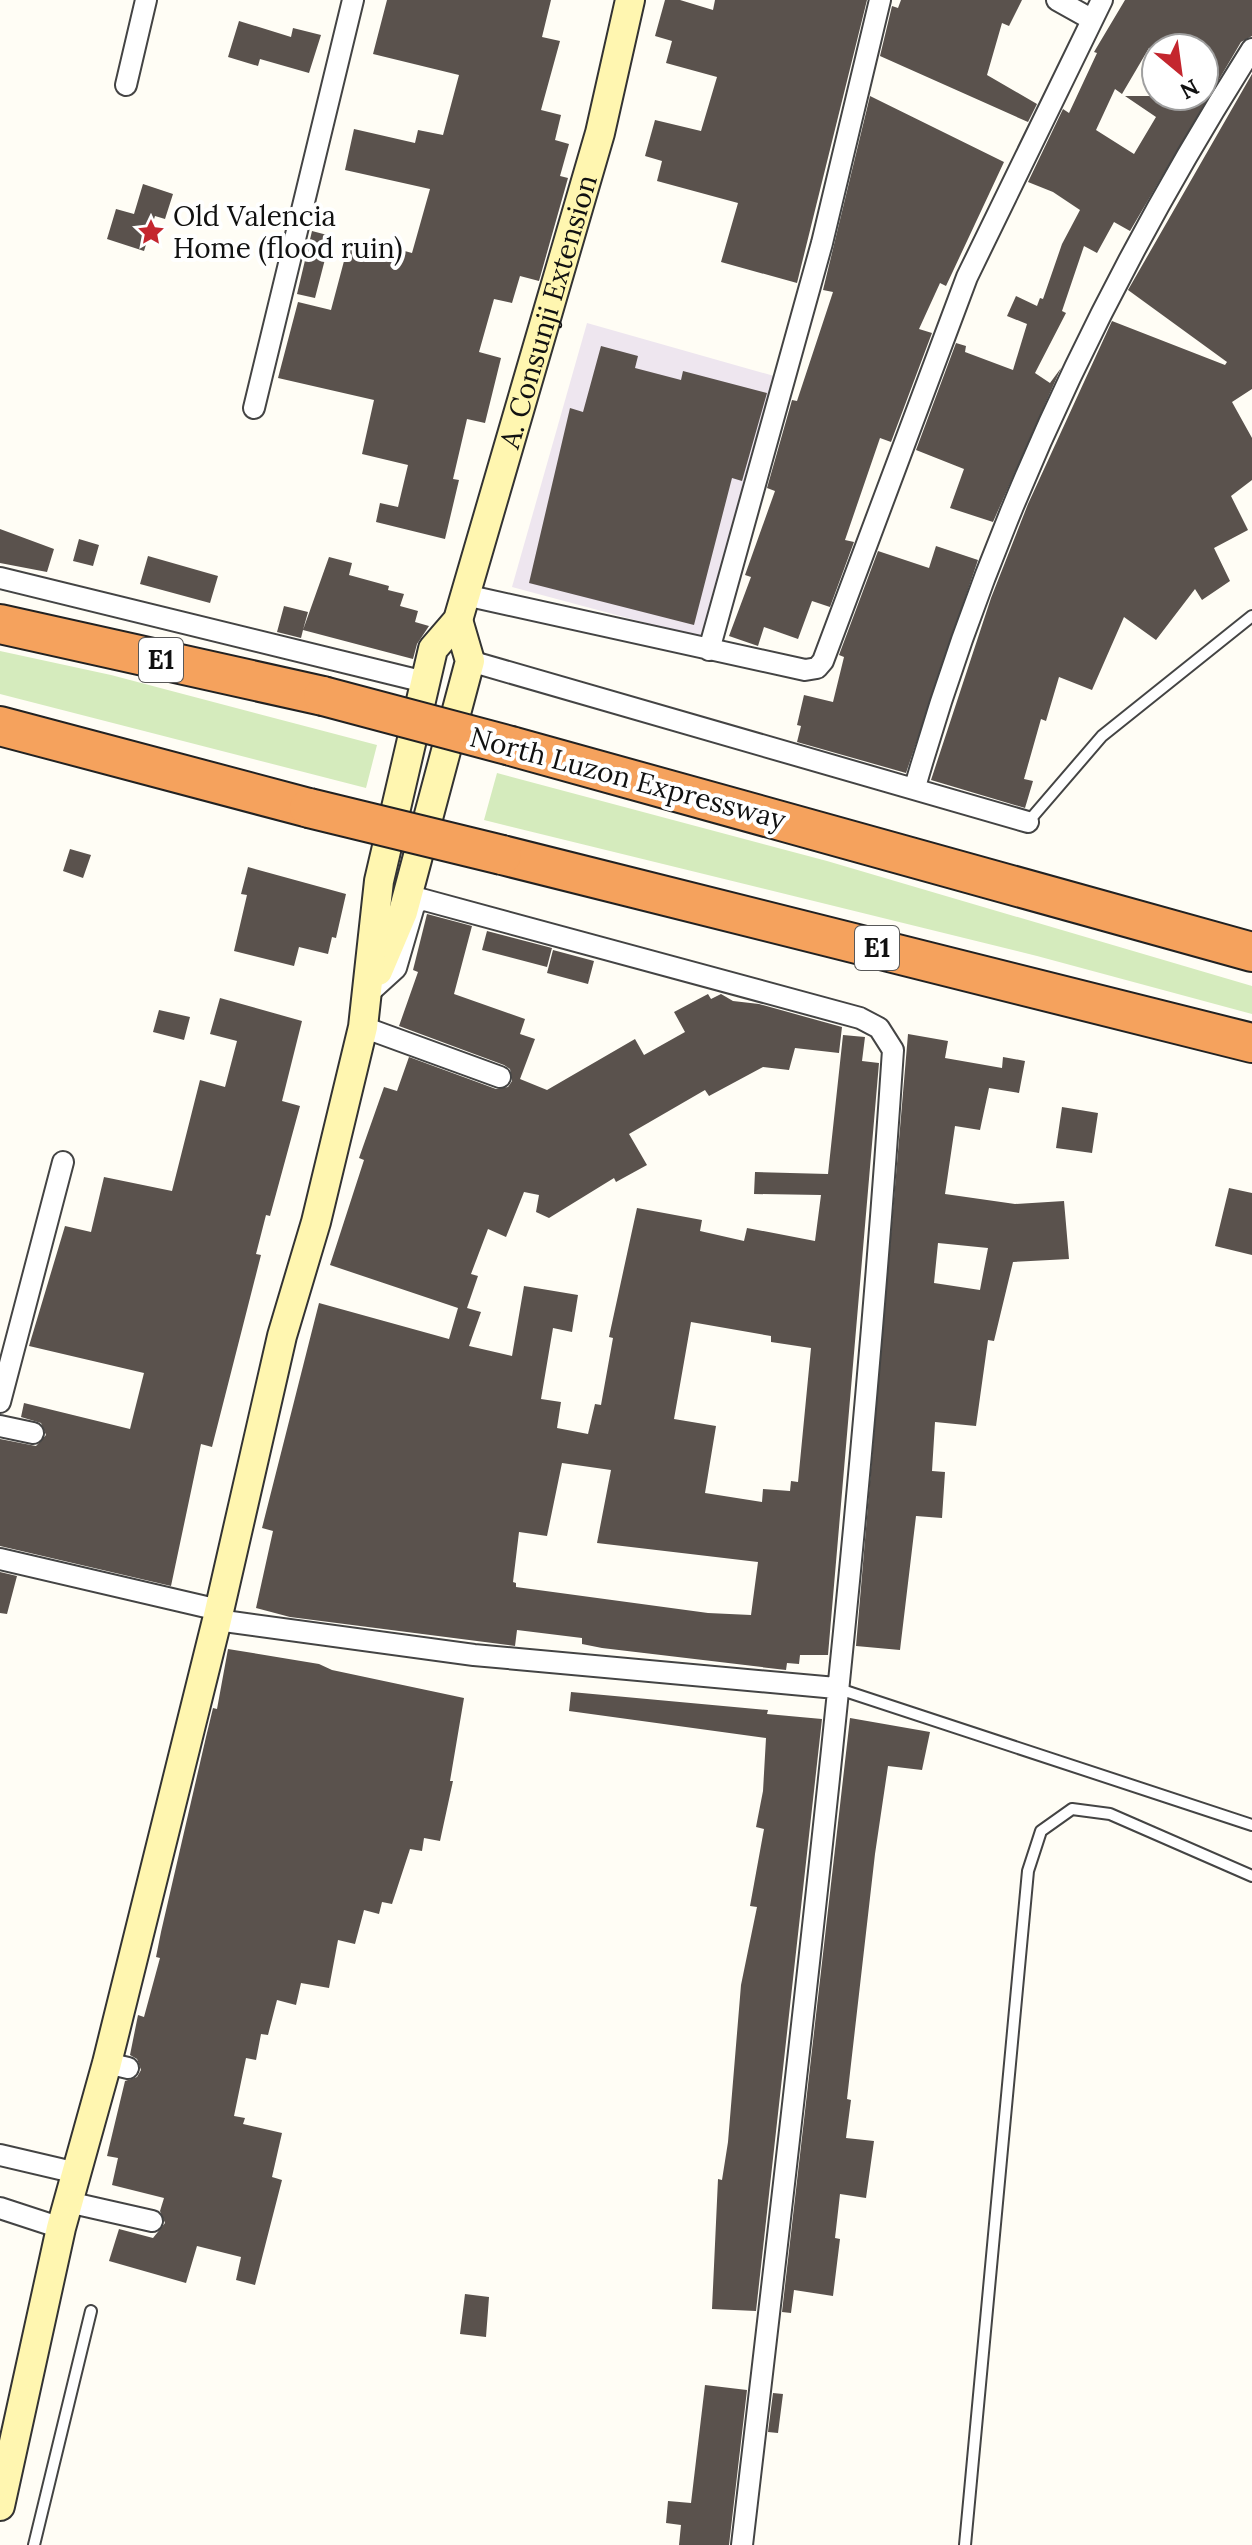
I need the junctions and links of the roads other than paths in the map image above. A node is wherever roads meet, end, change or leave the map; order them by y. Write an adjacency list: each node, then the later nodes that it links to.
1 (146, 0): 9 (street)
2 (353, 0): 10 (street)
3 (630, 0): 12 (main road, A. Consunji Extension)
4 (880, 0): 15 (street)
5 (1057, 0): 7 (street)
6 (1102, 0): 7 (street)
7 (1091, 19): 15 (street)
8 (1252, 49): 19 (street)
9 (126, 85)
10 (254, 408)
11 (0, 578): 17 (street)
12 (462, 608): 15 (street); 16 (main road); 17 (main road)
13 (1252, 616): 20 (lane)
14 (0, 624): 21 (highway, North Luzon Expressway / E1, bridge)
15 (709, 650)
16 (470, 661): 19 (street); 22 (main road)
17 (425, 682): 22 (main road)
18 (0, 726): 24 (highway, E1, bridge)
19 (915, 787): 20 (street)
20 (1028, 822)
21 (1252, 952)
22 (368, 994): 23 (main road); 32 (street)
23 (363, 1027): 25 (street); 31 (main road)
24 (1252, 1043)
25 (500, 1077)
26 (63, 1162): 27 (street)
27 (0, 1402)
28 (0, 1426): 29 (street)
29 (33, 1433)
30 (0, 1559): 31 (street)
31 (218, 1615): 32 (street); 36 (main road)
32 (836, 1688): 33 (lane); 43 (street)
33 (1252, 1825)
34 (1252, 1876): 44 (lane)
35 (0, 2155): 36 (street)
36 (77, 2173): 38 (main road)
37 (0, 2208): 38 (street)
38 (64, 2215): 39 (street); 41 (main road)
39 (152, 2221)
40 (91, 2311): 42 (lane)
41 (0, 2506)
42 (34, 2545)
43 (742, 2545)
44 (965, 2545)

